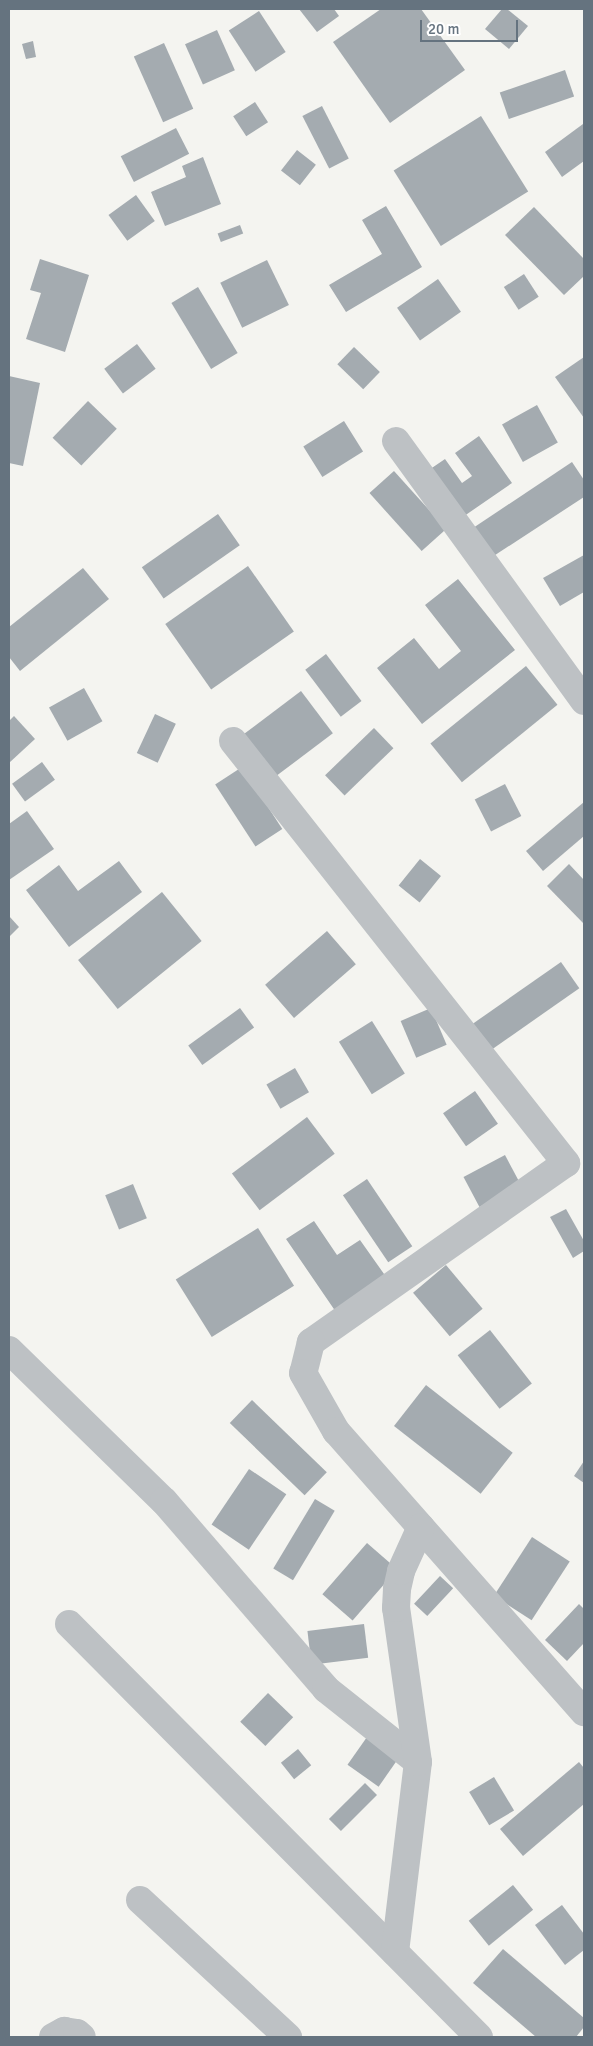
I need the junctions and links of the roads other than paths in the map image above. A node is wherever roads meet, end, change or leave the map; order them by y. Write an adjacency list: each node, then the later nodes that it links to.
1 (396, 441): 2 (street)
2 (584, 702)
3 (233, 741): 5 (street)
4 (9, 1350): 8 (street)
5 (421, 1527): 7 (street); 8 (street)
6 (69, 1624): 10 (street)
7 (584, 1712)
8 (418, 1762): 10 (street)
9 (140, 1900): 13 (street)
10 (395, 1952): 14 (street)
11 (53, 2037): 12 (street)
12 (82, 2037)
13 (288, 2037)
14 (479, 2037)

